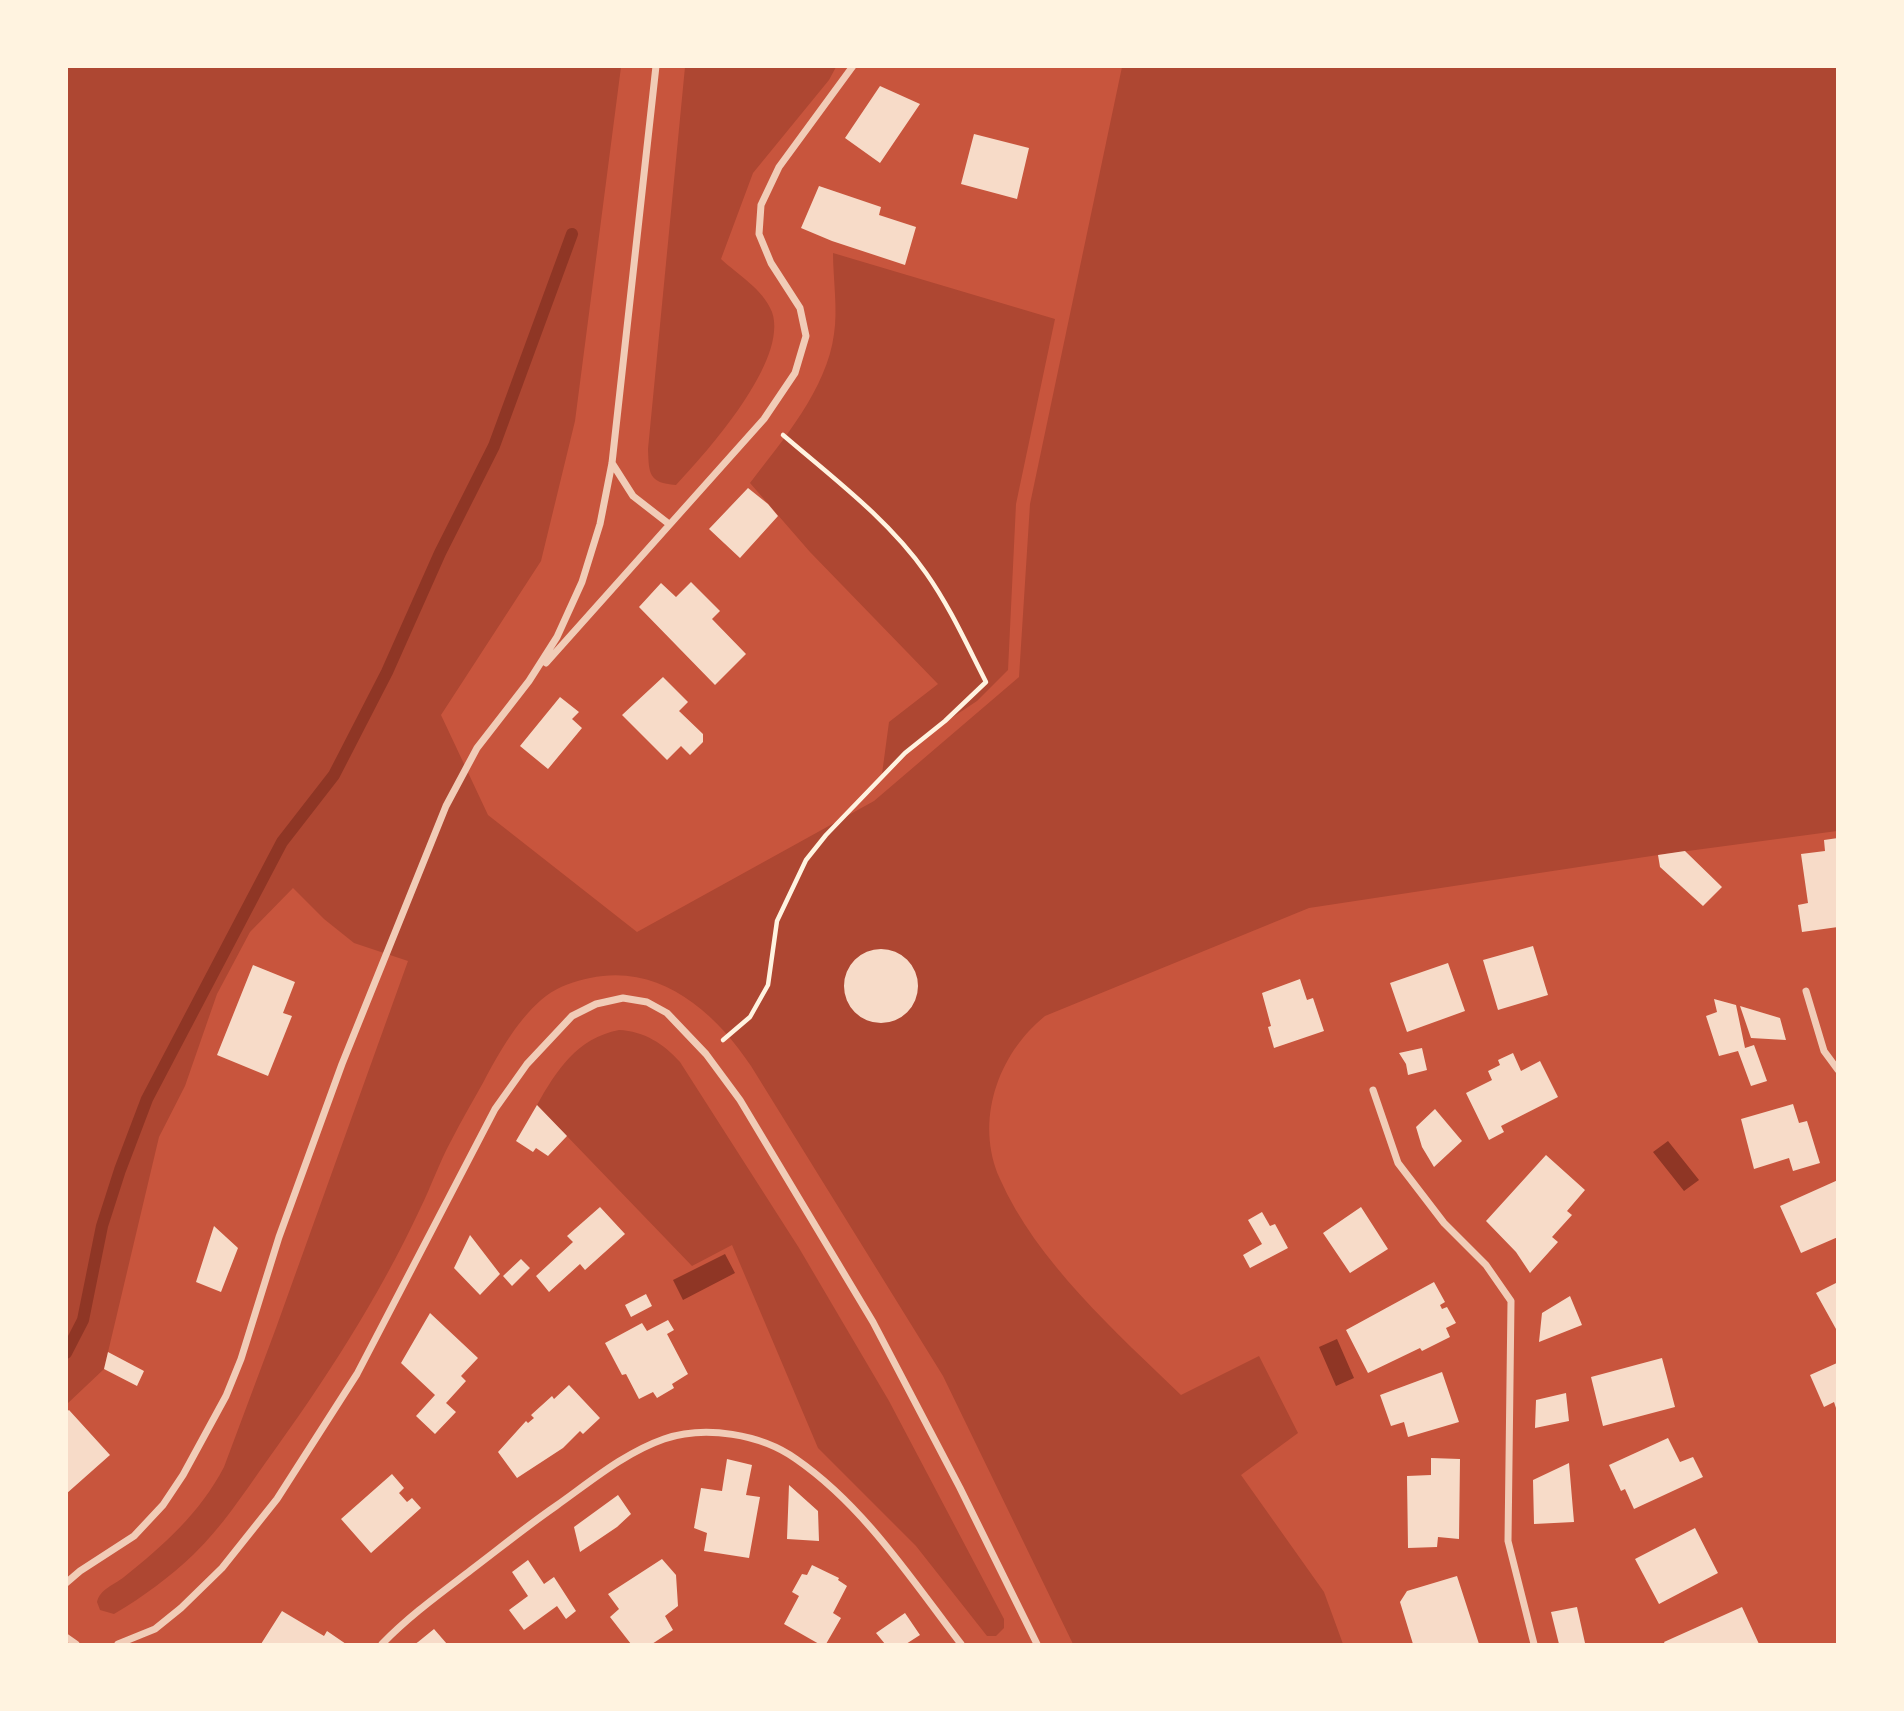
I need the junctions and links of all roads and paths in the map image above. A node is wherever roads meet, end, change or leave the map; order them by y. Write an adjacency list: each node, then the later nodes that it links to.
1 (656, 66): 4 (street)
2 (853, 66): 3 (street)
3 (764, 419): 5 (street); 8 (path)
4 (612, 463): 5 (street); 6 (street)
5 (669, 524): 6 (street)
6 (529, 681): 11 (street)
7 (1806, 991): 9 (street)
8 (706, 1054): 14 (street); 17 (street)
9 (1838, 1070)
10 (1373, 1090): 18 (street)
11 (66, 1583)
12 (66, 1637): 13 (street)
13 (76, 1644)
14 (118, 1644)
15 (382, 1644): 16 (street)
16 (961, 1644)
17 (1037, 1644)
18 (1534, 1644)

